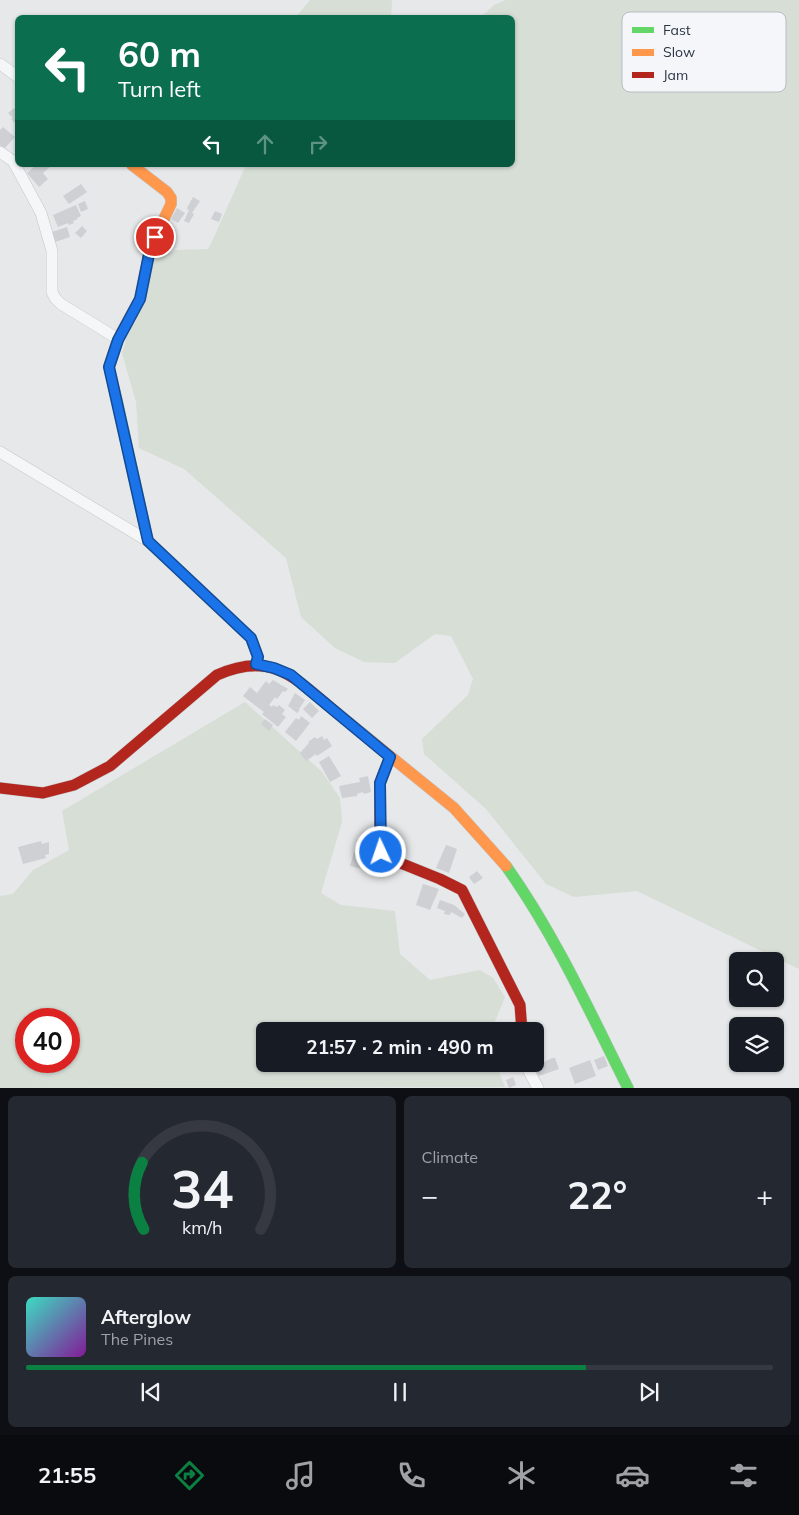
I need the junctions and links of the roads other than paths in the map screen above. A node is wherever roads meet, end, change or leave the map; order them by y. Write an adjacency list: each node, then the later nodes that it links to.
1 (0, 64): 2 (street)
2 (15, 75)
3 (0, 152): 4 (street)
4 (15, 159)
5 (19, 167): 7 (street)
6 (135, 167): 7 (street)
7 (118, 340): 9 (street)
8 (0, 452): 9 (street)
9 (148, 541): 10 (street)
10 (256, 664): 11 (street); 12 (street)
11 (390, 757): 13 (street); 16 (street)
12 (0, 788)
13 (521, 1022)
14 (529, 1072): 15 (street)
15 (538, 1088)
16 (628, 1088)

